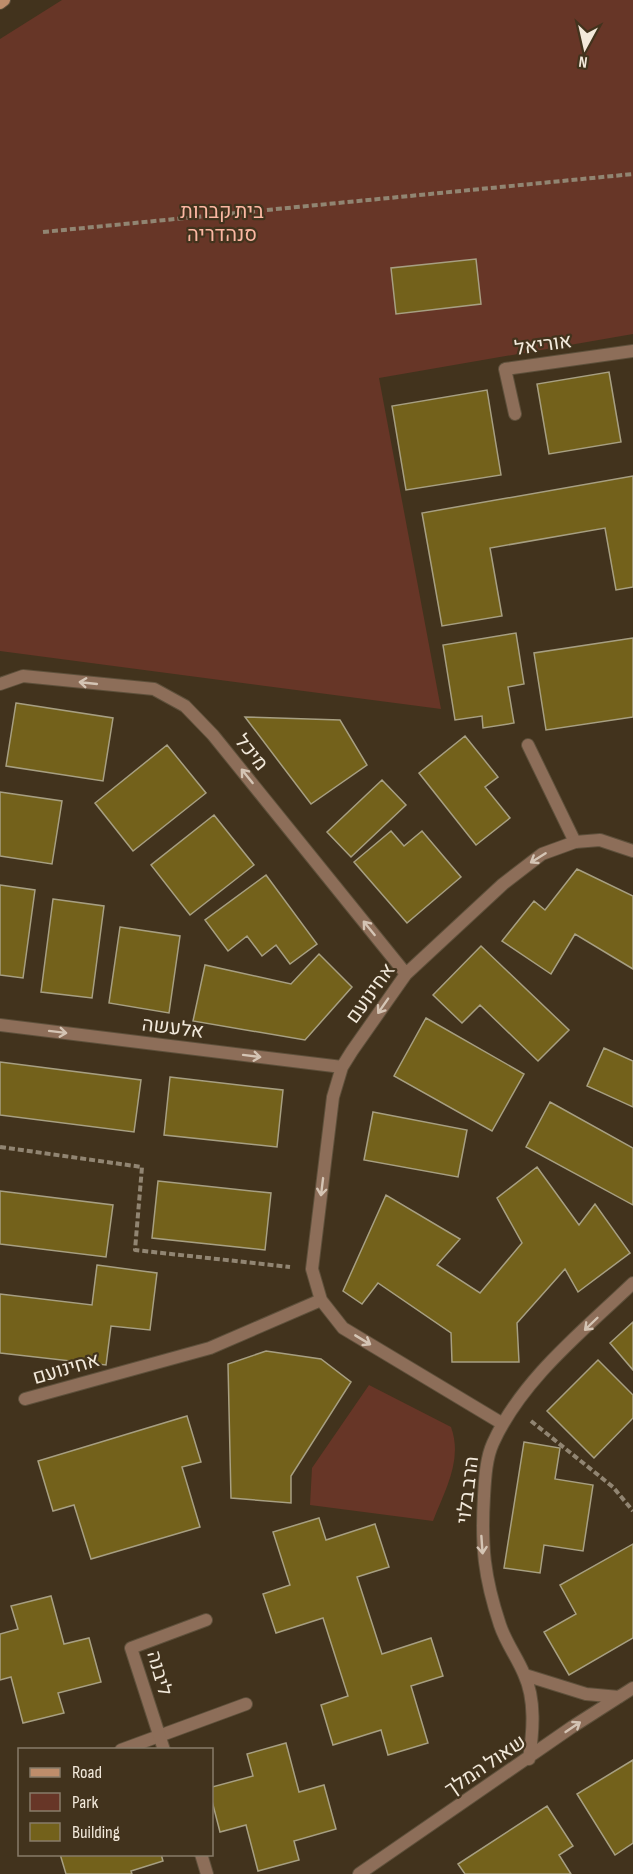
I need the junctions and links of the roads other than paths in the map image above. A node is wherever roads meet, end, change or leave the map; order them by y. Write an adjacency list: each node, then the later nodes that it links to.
1 (4, 0): 2 (street)
2 (0, 3)
3 (633, 351): 4 (street, אוריאל)
4 (515, 414)
5 (0, 684): 9 (street, מיכל, one-way to 5)
6 (528, 745): 7 (street)
7 (575, 842): 8 (street, אחינועם); 9 (street, אחינועם, one-way to 9)
8 (633, 851)
9 (406, 974): 11 (street, אחינועם, one-way to 11)
10 (0, 1025): 11 (street, אלעשה, one-way to 11)
11 (342, 1067): 13 (street, אחינועם, one-way to 13)
12 (633, 1283): 15 (street, הרב בלוי, one-way to 15)
13 (321, 1300): 14 (street, אחינועם); 15 (street, אחינועם, one-way to 15)
14 (24, 1399)
15 (503, 1424): 17 (street, הרב בלוי, one-way to 17)
16 (206, 1620): 21 (street, ליבנה)
17 (525, 1675): 19 (street); 24 (street, הרב בלוי)
18 (633, 1688): 19 (street, שאול המלך)
19 (619, 1697): 24 (street, שאול המלך, one-way to 19)
20 (246, 1704): 21 (street)
21 (159, 1736): 22 (street); 23 (street, ליבנה)
22 (124, 1748)
23 (164, 1748)
24 (529, 1759): 27 (street, שאול המלך)
25 (202, 1856): 26 (street)
26 (207, 1874)
27 (359, 1874)

